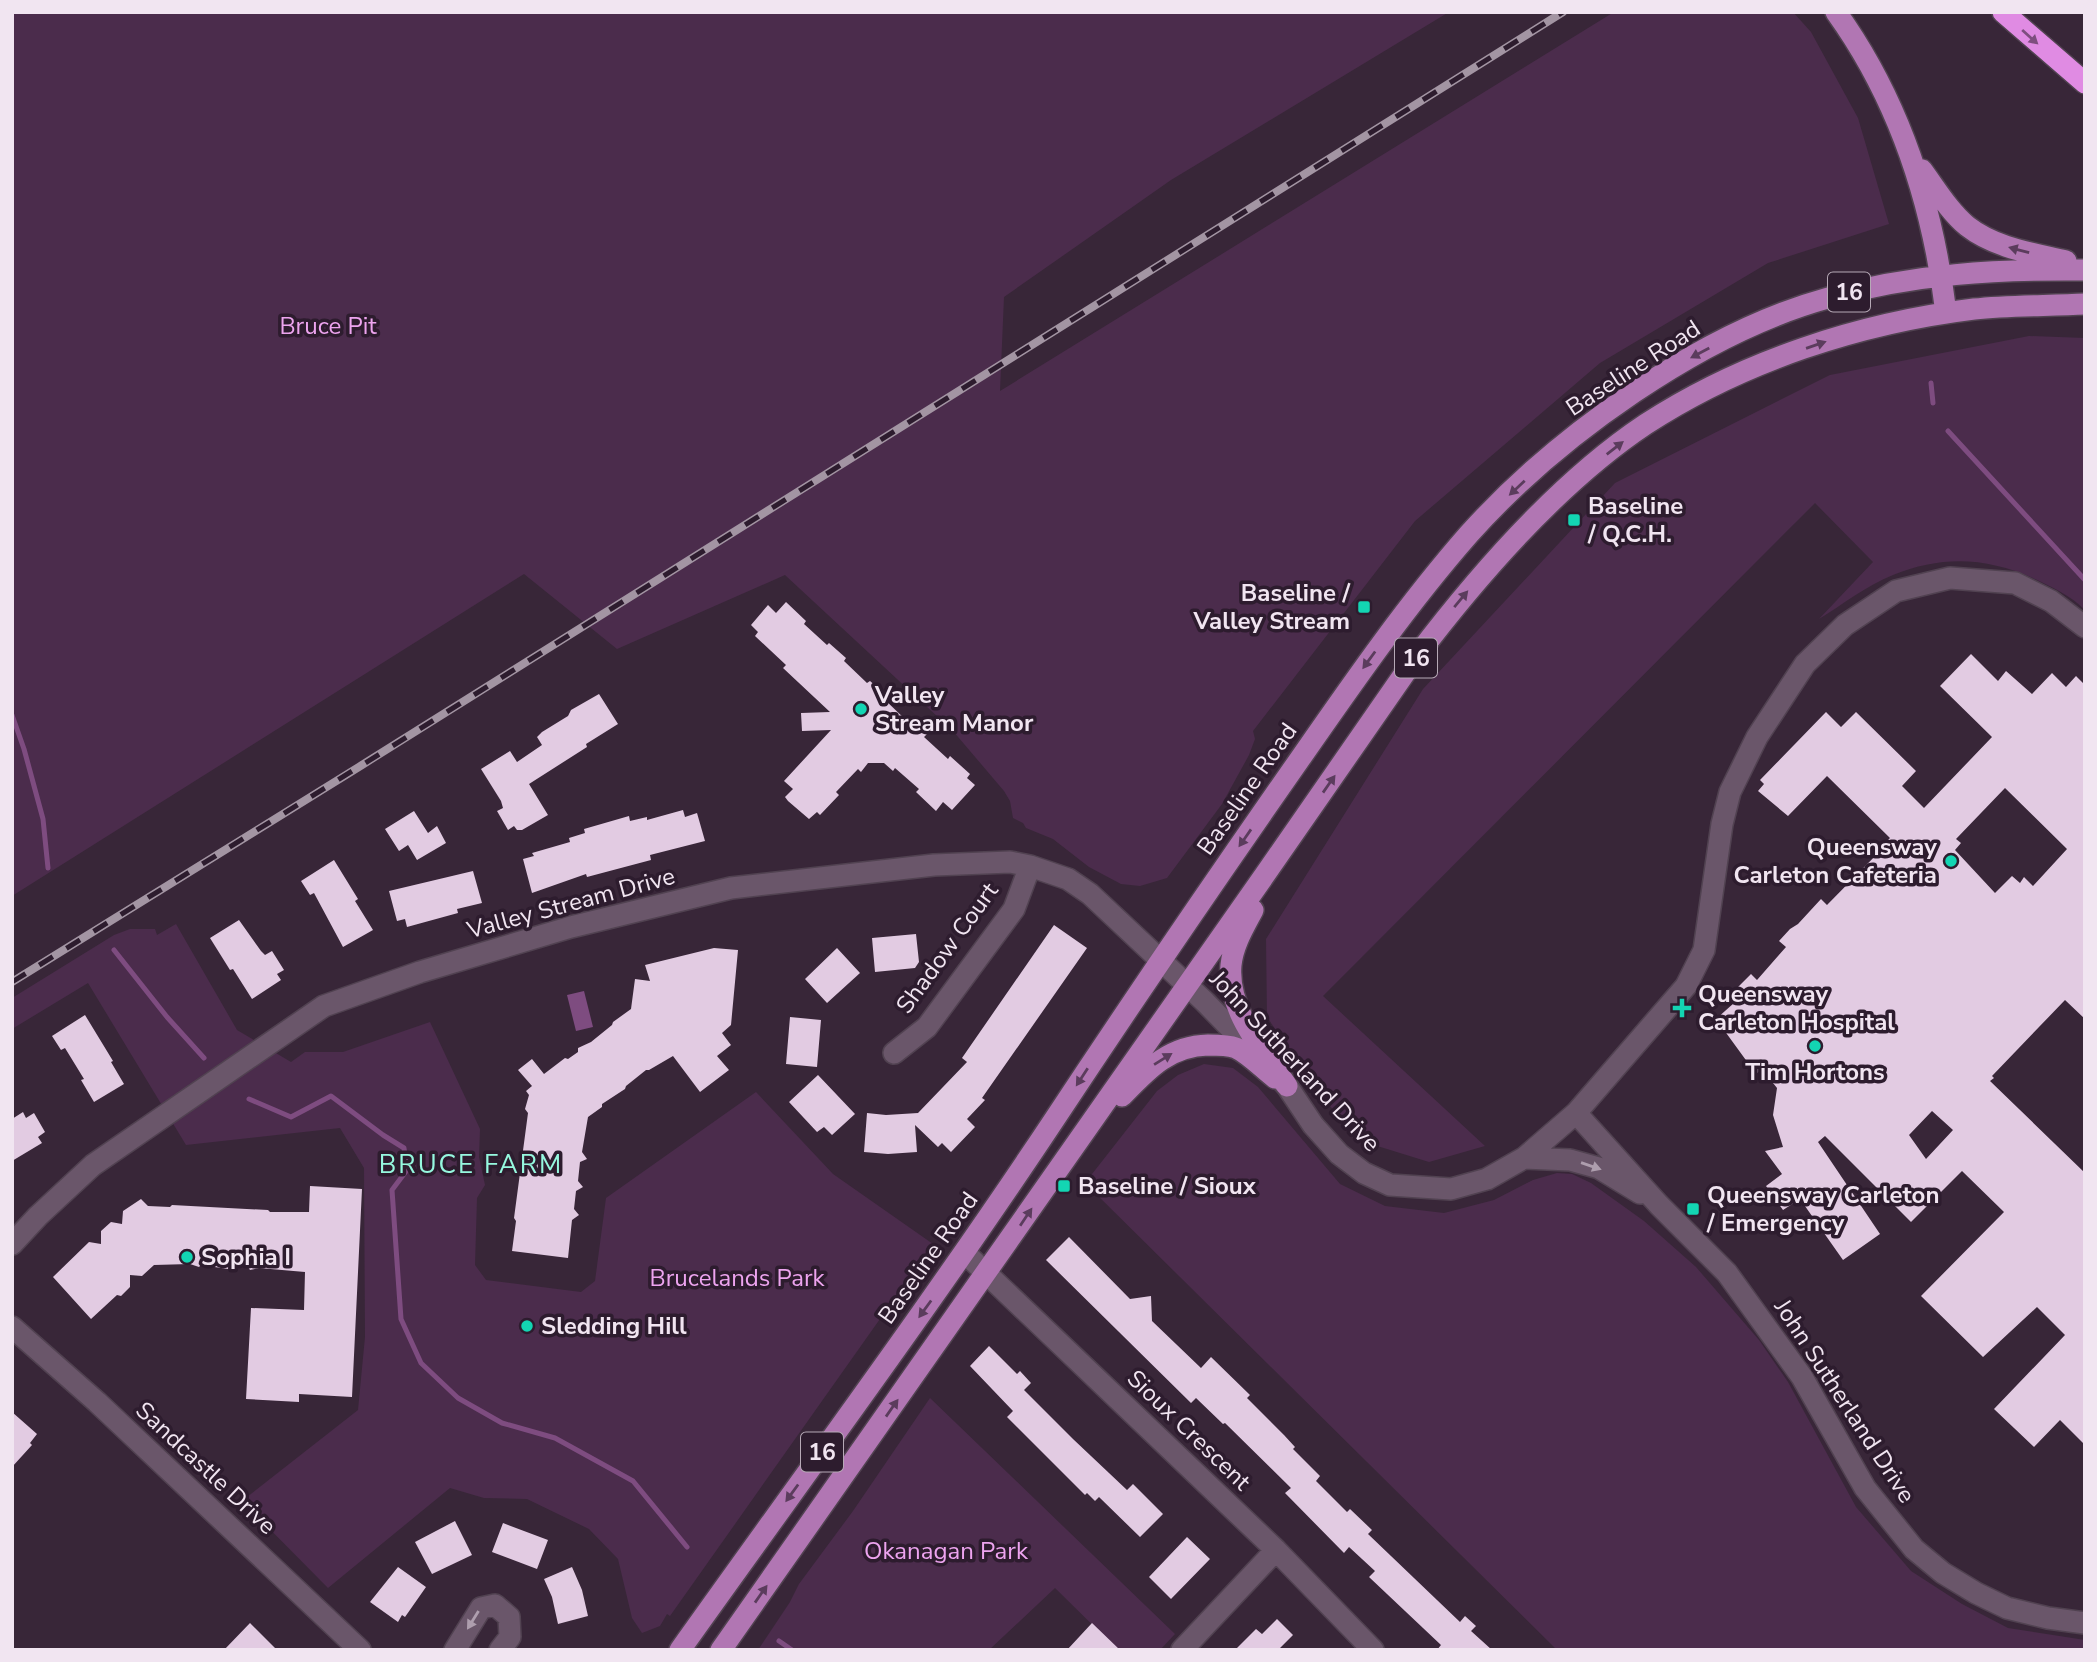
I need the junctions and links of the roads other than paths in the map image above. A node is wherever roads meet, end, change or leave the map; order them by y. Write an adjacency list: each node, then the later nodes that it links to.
1 (1836, 12): 4 (main road)
2 (2003, 12): 3 (highway, one-way to 3)
3 (2085, 86)
4 (1911, 155): 5 (main road, one-way to 4); 6 (main road)
5 (2085, 268): 6 (main road, Baseline Road / 16)
6 (1942, 275): 8 (main road); 12 (main road, Baseline Road / 16, one-way to 12)
7 (2085, 304): 8 (main road, 16)
8 (1947, 313): 10 (main road, 16, one-way to 8)
9 (2085, 627): 16 (street, John Sutherland Drive)
10 (1290, 840): 13 (main road, 16); 15 (main road)
11 (1030, 866): 12 (street, Valley Stream Drive); 14 (street, Shadow Court); 20 (street, Valley Stream Drive)
12 (1160, 959): 13 (street, Valley Stream Drive); 21 (main road, Baseline Road / 16, one-way to 21)
13 (1187, 984): 15 (street, John Sutherland Drive); 17 (main road, 16)
14 (894, 1053)
15 (1286, 1086): 17 (main road, one-way to 15); 18 (street, John Sutherland Drive)
16 (1576, 1113): 18 (street, John Sutherland Drive); 19 (street, John Sutherland Drive)
17 (1079, 1140): 22 (main road, 16, one-way to 17)
18 (1524, 1158): 19 (street, John Sutherland Drive, one-way to 19)
19 (1660, 1205): 25 (street, John Sutherland Drive)
20 (12, 1244)
21 (965, 1253): 22 (street, Sioux Crescent); 29 (main road, Baseline Road / 16, one-way to 29)
22 (988, 1273): 24 (street, Sioux Crescent); 30 (main road, 16, one-way to 22)
23 (12, 1327): 26 (street, Sandcastle Drive)
24 (1276, 1550): 31 (street); 32 (street, Sioux Crescent)
25 (2085, 1623)
26 (360, 1650)
27 (455, 1650): 28 (street, one-way to 27)
28 (500, 1650)
29 (680, 1650)
30 (721, 1650)
31 (1182, 1650)
32 (1373, 1650)

